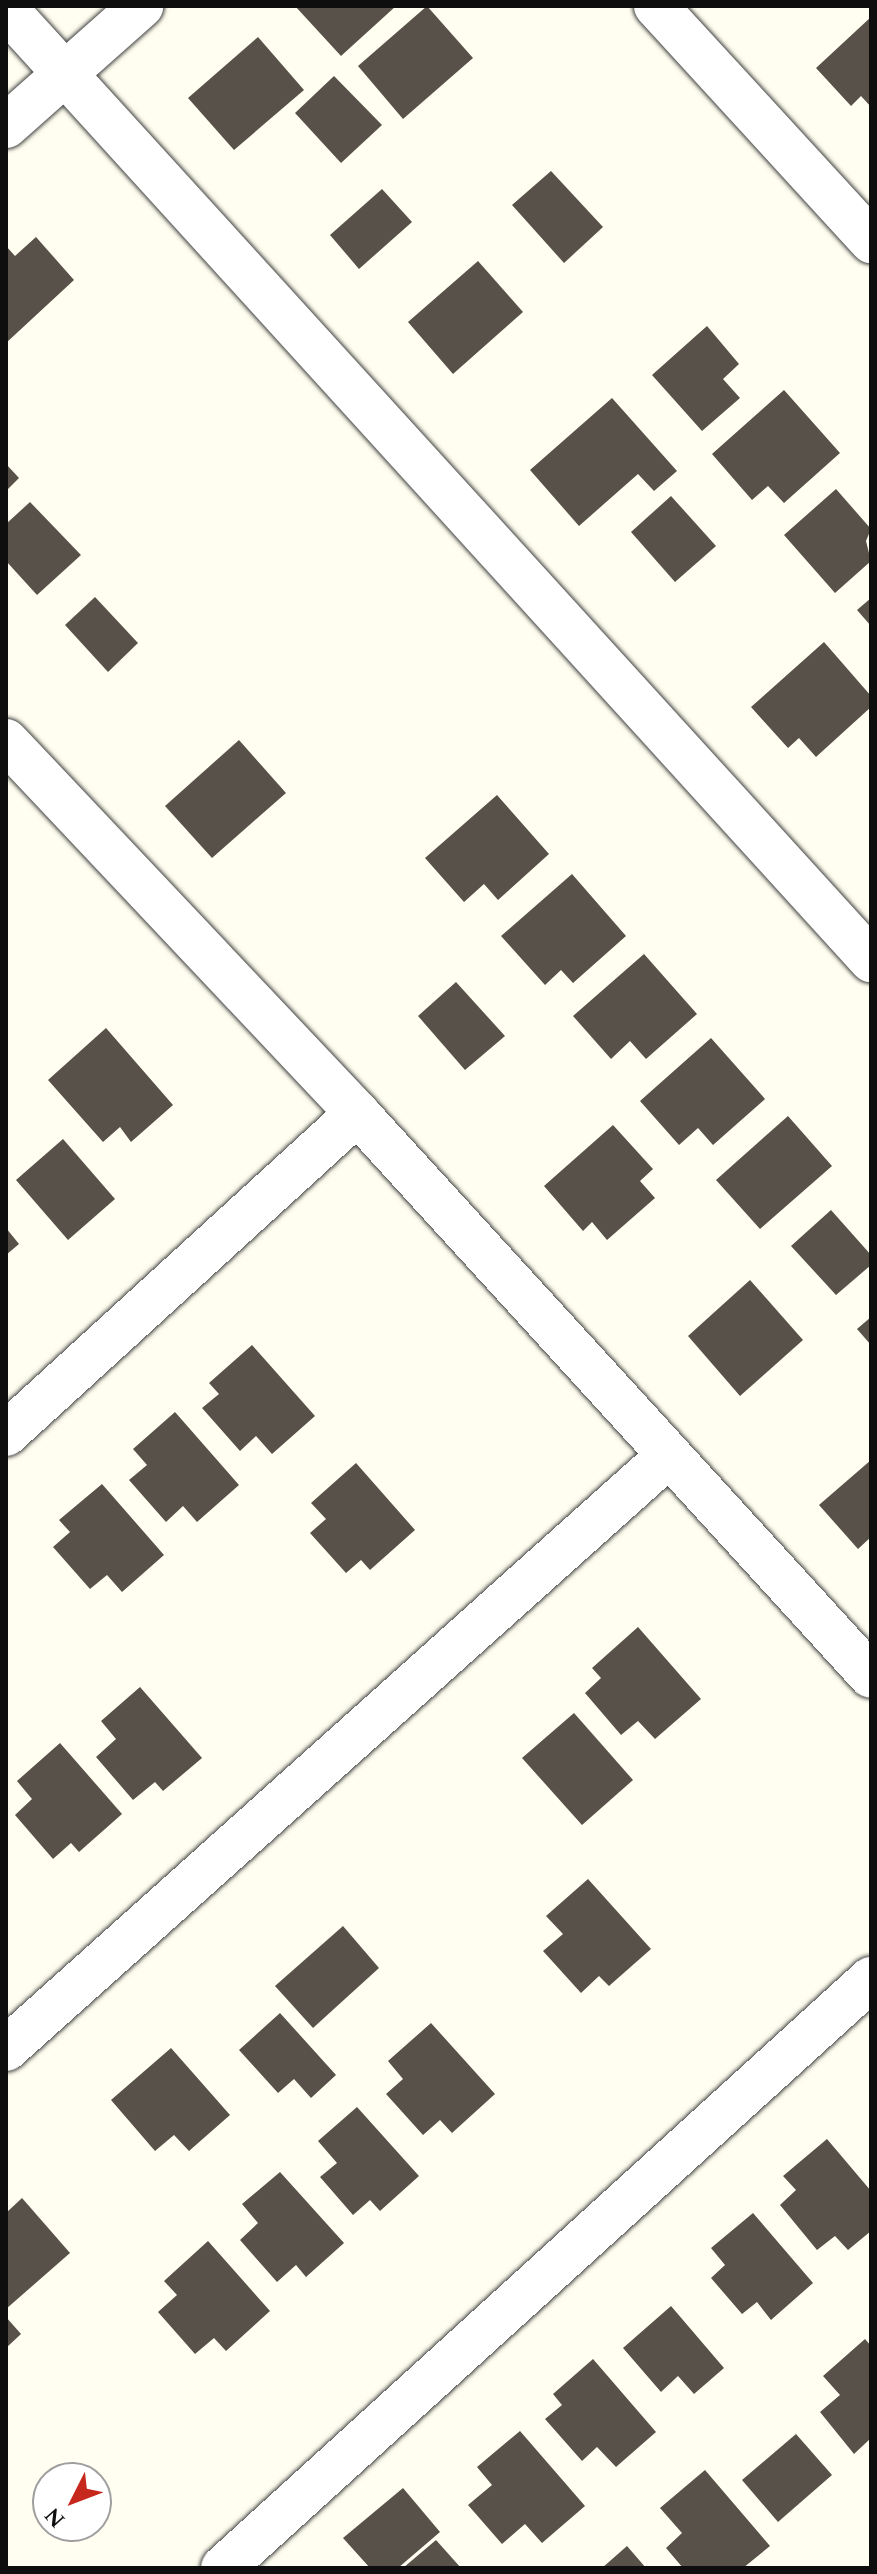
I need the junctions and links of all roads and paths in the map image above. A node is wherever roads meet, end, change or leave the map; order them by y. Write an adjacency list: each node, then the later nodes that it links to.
1 (141, 6): 4 (street)
2 (656, 6): 6 (street)
3 (6, 9): 4 (street)
4 (67, 74): 5 (street); 8 (street)
5 (6, 126)
6 (871, 241)
7 (11, 755): 9 (street)
8 (871, 960)
9 (357, 1113): 10 (street); 11 (street)
10 (6, 1434)
11 (667, 1457): 12 (street); 14 (street)
12 (871, 1676)
13 (871, 1979): 15 (street)
14 (6, 2049)
15 (223, 2568)

